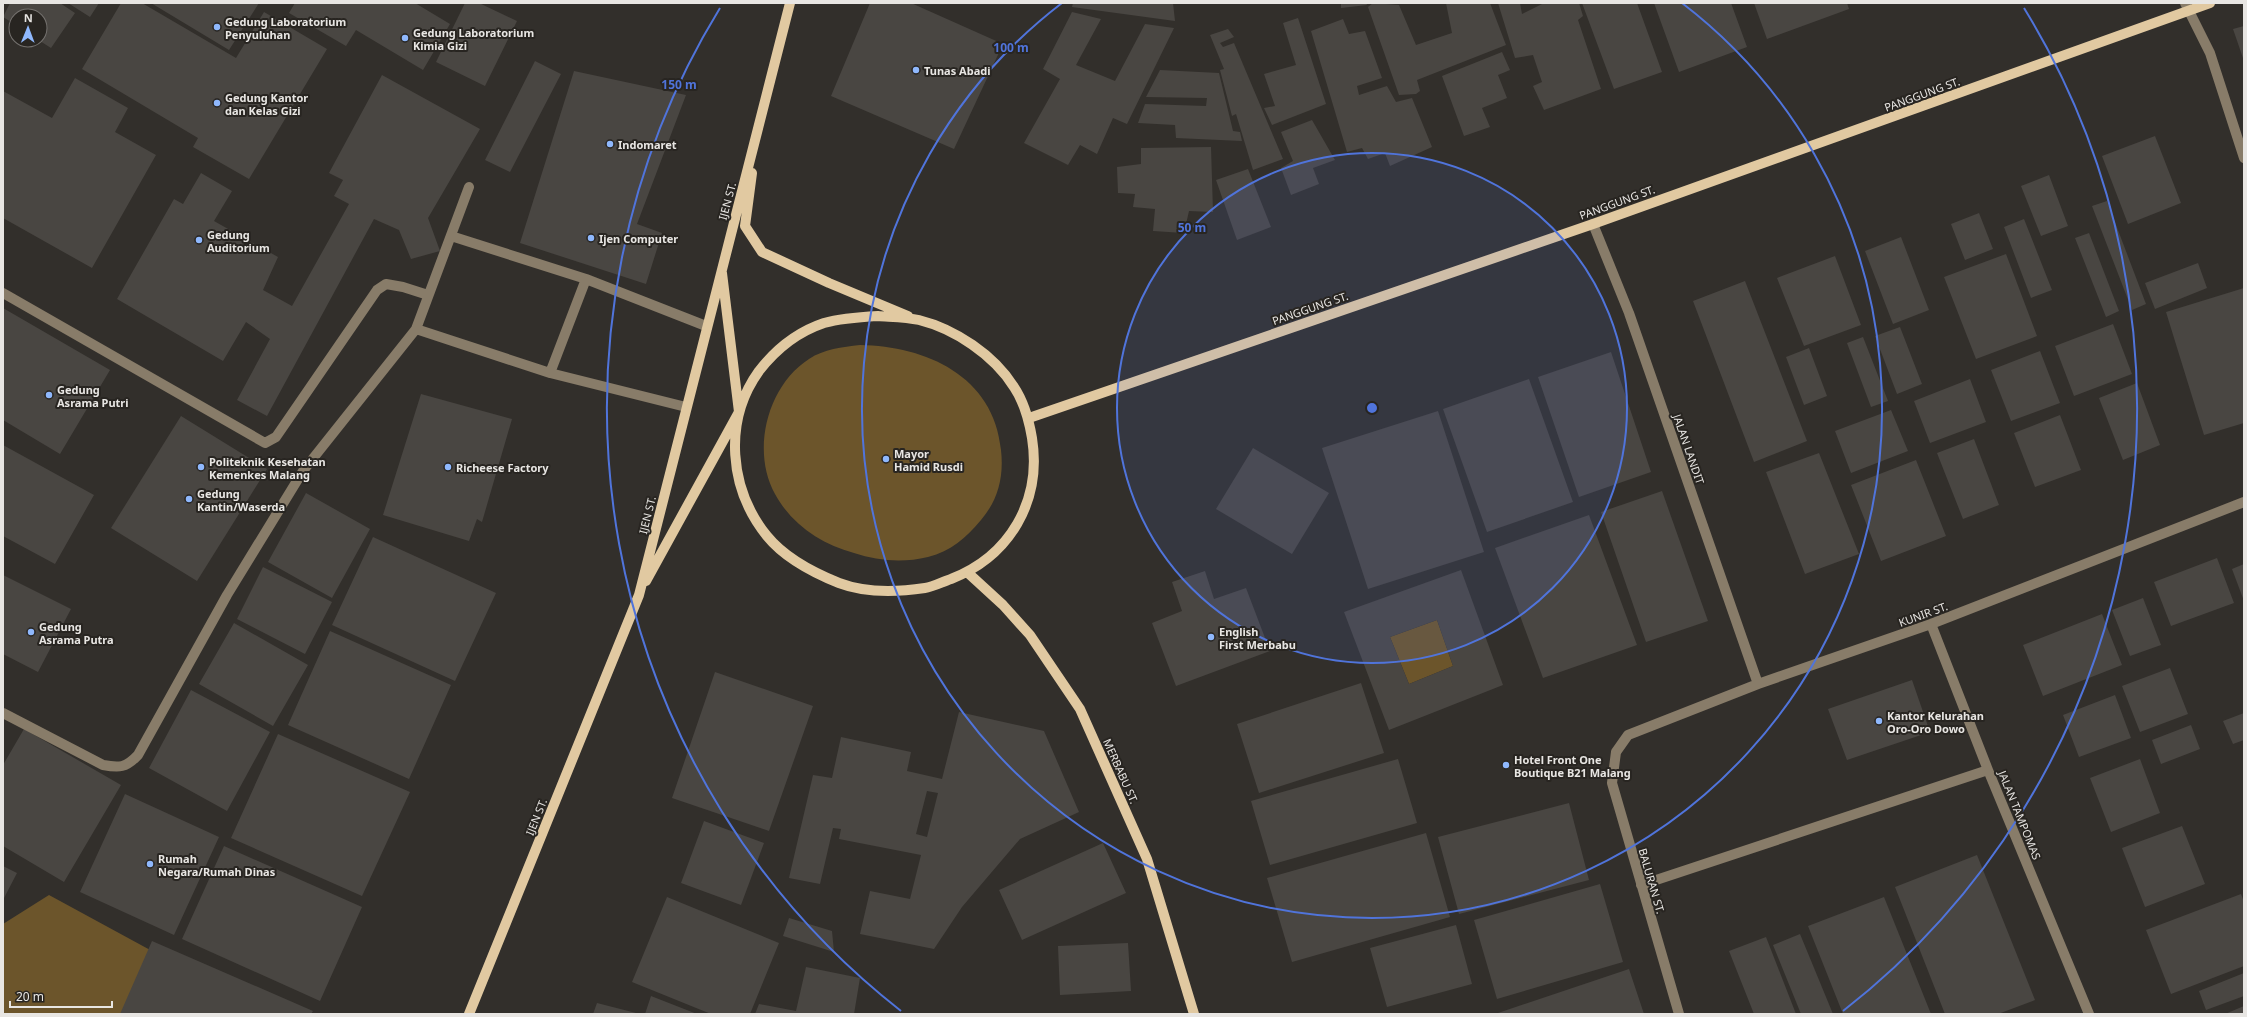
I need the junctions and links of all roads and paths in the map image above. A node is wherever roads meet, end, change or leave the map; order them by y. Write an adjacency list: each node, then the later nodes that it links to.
1 (790, 3): 4 (main road, IJEN ST.)
2 (2210, 3): 3 (main road, PANGGUNG ST.)
3 (2187, 7): 5 (street); 7 (main road, PANGGUNG ST.)
4 (758, 132): 9 (main road, IJEN ST.); 13 (main road)
5 (2244, 158)
6 (469, 187): 8 (street)
7 (1593, 224): 19 (main road, PANGGUNG ST.); 24 (street, JALAN LANDIT)
8 (451, 236): 10 (street); 12 (street)
9 (721, 268): 14 (main road, IJEN ST.); 18 (main road)
10 (586, 279): 14 (street); 16 (street)
11 (3, 294): 12 (street)
12 (428, 295): 15 (street)
13 (919, 320): 18 (main road); 19 (main road)
14 (706, 326): 17 (main road, IJEN ST.)
15 (416, 329): 16 (street); 25 (street)
16 (550, 373): 17 (street)
17 (686, 407): 22 (main road, IJEN ST.)
18 (739, 412): 21 (main road); 22 (main road)
19 (1029, 418): 21 (main road)
20 (2244, 502): 23 (street, KUNIR ST.)
21 (968, 572): 30 (main road, MERBABU ST.)
22 (639, 595): 29 (main road, IJEN ST.)
23 (1931, 624): 24 (street, KUNIR ST.); 27 (street, JALAN TAMPOMAS)
24 (1758, 684): 26 (street, KUNIR ST.)
25 (3, 713)
26 (1616, 752): 28 (street, BALURAN ST.)
27 (1988, 770): 28 (street); 32 (street, JALAN TAMPOMAS)
28 (1641, 886): 31 (street, BALURAN ST.)
29 (468, 1014)
30 (1195, 1014)
31 (1679, 1014)
32 (2089, 1014)

